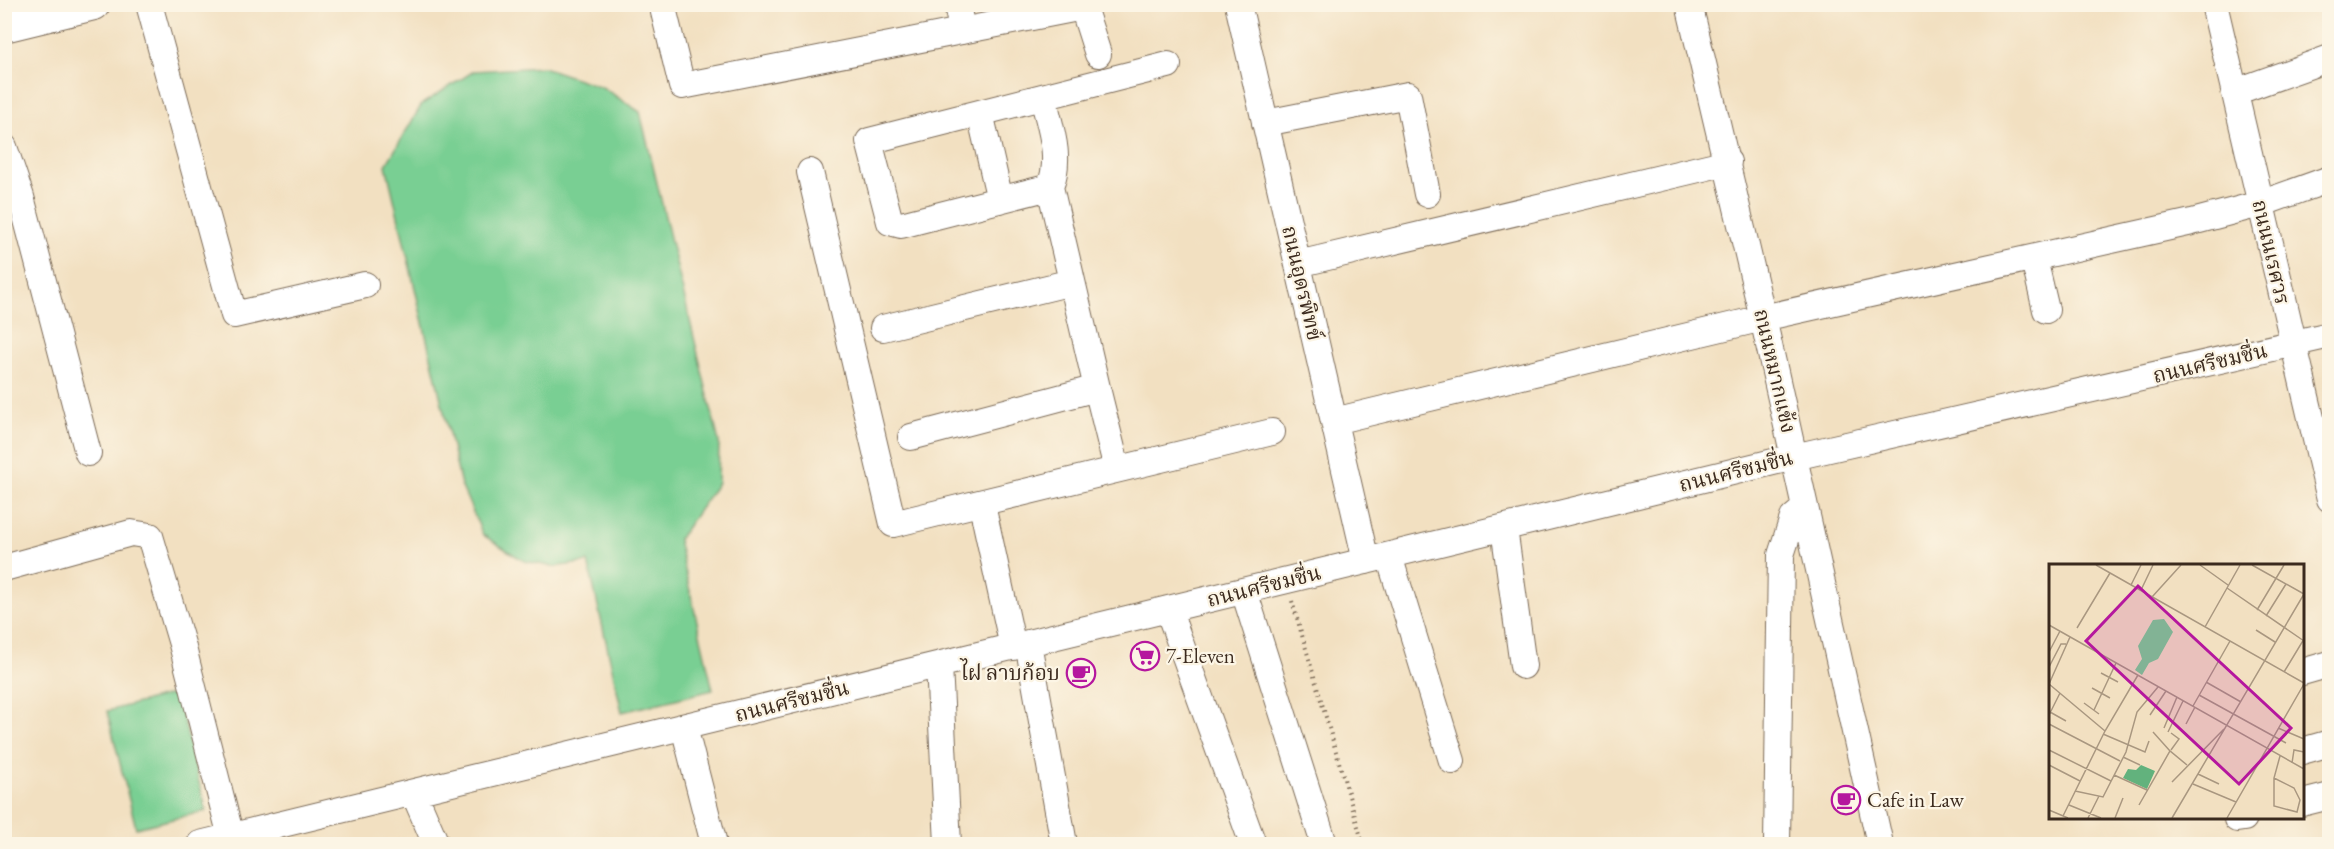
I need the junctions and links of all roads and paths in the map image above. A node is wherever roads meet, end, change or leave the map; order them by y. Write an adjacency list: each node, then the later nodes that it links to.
1 (149, 4): 29 (street)
2 (662, 4): 10 (street)
3 (957, 4): 10 (street)
4 (1238, 4): 17 (street, ถนนอุดรพิทข์)
5 (1689, 4): 19 (street, ถนนหมากแข้ง)
6 (2214, 4): 14 (street, ถนนนเรศวร)
7 (1083, 6): 10 (street); 11 (street)
8 (74, 7): 9 (main road)
9 (4, 26)
10 (962, 31)
11 (1098, 54)
12 (2330, 58): 14 (street)
13 (1168, 65): 15 (street)
14 (2235, 92): 25 (street, ถนนนเรศวร)
15 (1043, 97): 16 (street); 22 (street)
16 (980, 112): 24 (street); 24 (street)
17 (1265, 123): 23 (street); 27 (street, ถนนอุดรพิทข์)
18 (4, 147): 39 (street)
19 (1728, 162): 27 (street); 31 (street, ถนนหมากแข้ง)
20 (810, 172): 43 (street)
21 (2330, 179): 25 (street)
22 (1050, 187): 24 (street); 28 (street)
23 (1427, 194)
24 (1000, 200)
25 (2260, 204): 26 (street); 34 (street, ถนนนเรศวร)
26 (2034, 259): 30 (street); 31 (street)
27 (1298, 264): 36 (street, ถนนอุดรพิทข์)
28 (1072, 282): 32 (street); 35 (street)
29 (365, 285)
30 (2046, 310)
31 (1763, 318): 36 (street); 40 (street, ถนนหมากแข้ง)
32 (883, 328)
33 (2330, 335): 34 (street, ถนนศรีชมชื่น)
34 (2292, 344): 40 (street, ถนนศรีชมชื่น); 42 (street, ถนนนเรศวร)
35 (1097, 388): 38 (street); 41 (street)
36 (1334, 421): 46 (street, ถนนอุดรพิทข์)
37 (1272, 432): 41 (street)
38 (910, 437)
39 (88, 453)
40 (1794, 457): 44 (street, ถนนหมากแข้ง); 45 (street, ถนนศรีชมชื่น)
41 (1117, 470): 43 (street)
42 (2330, 499)
43 (982, 505): 51 (street)
44 (1805, 508): 72 (street); 73 (street, ถนนหมากแข้ง)
45 (1504, 528): 46 (street, ถนนศรีชมชื่น); 54 (street)
46 (1377, 558): 48 (street, ถนนศรีชมชื่น); 59 (street, ถนนอุดรพิทข์)
47 (4, 568): 63 (street)
48 (1286, 580): 49 (street, ถนนศรีชมชื่น); 71 (path)
49 (1244, 591): 50 (street, ถนนศรีชมชื่น); 70 (street)
50 (1168, 609): 51 (street, ถนนศรีชมชื่น); 69 (street)
51 (1020, 645): 53 (street, ถนนศรีชมชื่น); 68 (street)
52 (2330, 664): 55 (street)
53 (939, 665): 56 (street, ถนนศรีชมชื่น); 67 (street)
54 (1523, 666)
55 (2304, 671)
56 (684, 727): 60 (street, ถนนศรีชมชื่น); 66 (street)
57 (2330, 743): 58 (street)
58 (2304, 750)
59 (1452, 761)
60 (414, 793): 63 (street, ถนนศรีชมชื่น); 65 (street)
61 (2330, 796): 62 (street)
62 (2304, 802)
63 (240, 838): 64 (street, ถนนศรีชมชื่น)
64 (200, 844)
65 (436, 844)
66 (714, 844)
67 (948, 844)
68 (1064, 844)
69 (1254, 844)
70 (1324, 844)
71 (1363, 844)
72 (1777, 844)
73 (1880, 844)

